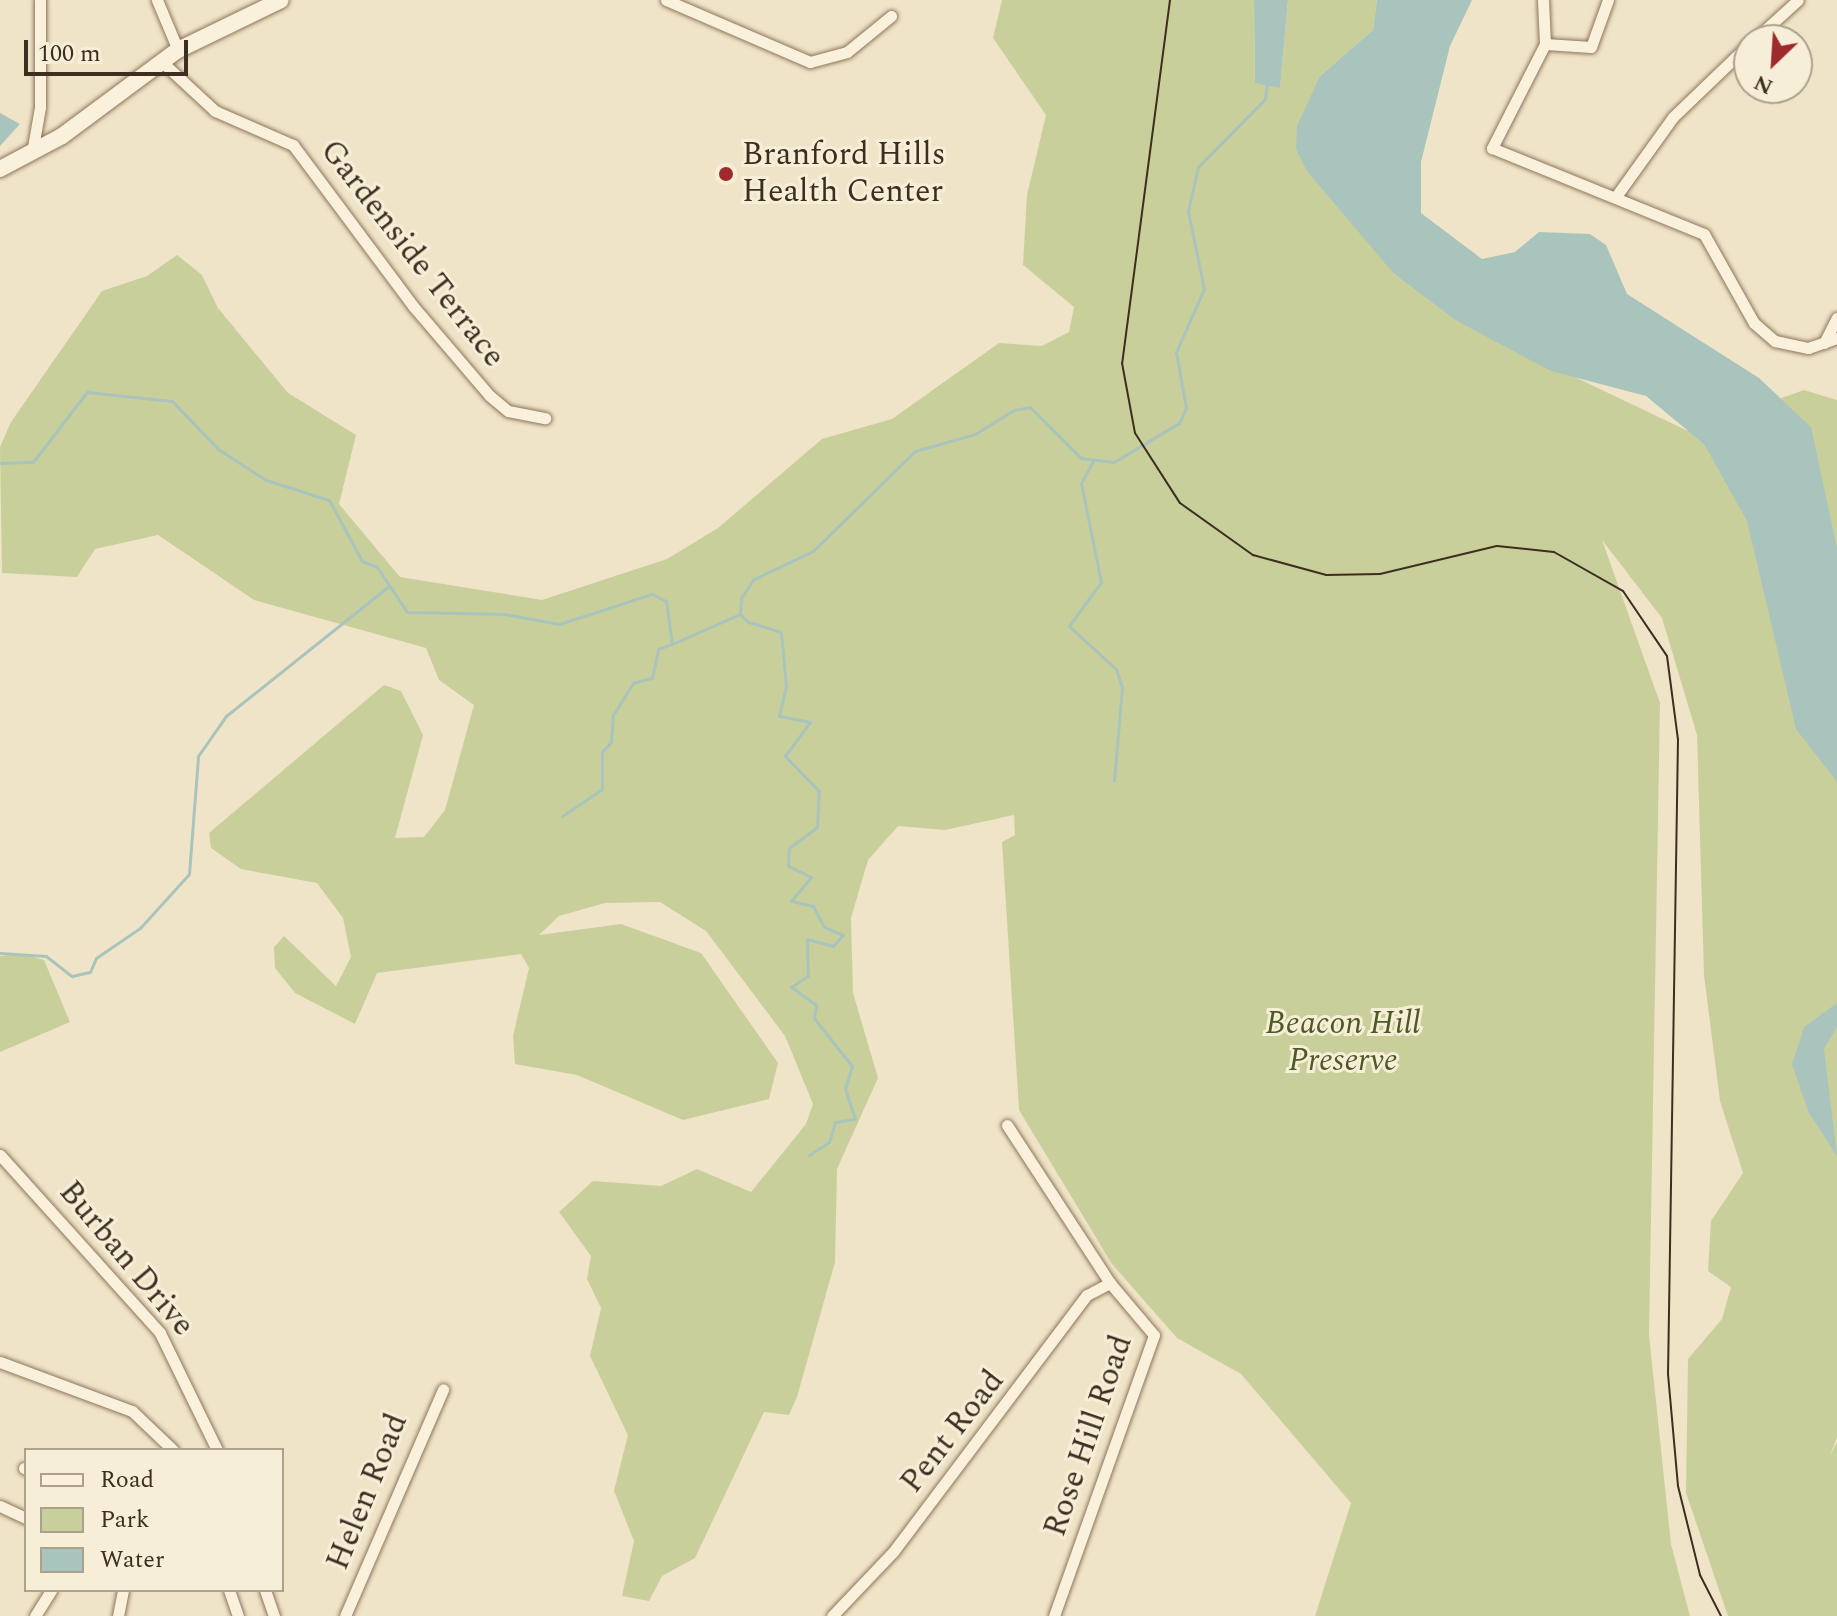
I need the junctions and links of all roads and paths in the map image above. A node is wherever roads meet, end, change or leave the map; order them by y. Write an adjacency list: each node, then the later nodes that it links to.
1 (40, 0): 14 (street)
2 (157, 0): 11 (street)
3 (281, 0): 11 (street)
4 (666, 0): 8 (street)
5 (1543, 0): 10 (street)
6 (1608, 0): 10 (street)
7 (1798, 0): 9 (street)
8 (891, 16)
9 (1772, 24)
10 (1545, 44): 16 (street)
11 (178, 50): 13 (street)
12 (1733, 59): 16 (street)
13 (161, 61): 14 (street); 20 (street, Gardenside Terrace)
14 (32, 153): 15 (street)
15 (0, 169)
16 (1617, 195): 19 (street)
17 (1837, 318): 19 (street)
18 (1837, 338): 19 (street)
19 (1824, 343)
20 (545, 418)
21 (1007, 1125): 23 (street, Rose Hill Road)
22 (0, 1155): 27 (street, Burban Drive)
23 (1110, 1283): 39 (street, Pent Road); 40 (street, Rose Hill Road)
24 (0, 1362): 26 (street)
25 (443, 1389): 38 (street, Helen Road)
26 (171, 1448)
27 (216, 1448)
28 (0, 1506): 29 (street)
29 (24, 1517)
30 (50, 1592): 34 (street)
31 (123, 1592): 35 (street)
32 (230, 1592): 36 (street)
33 (266, 1592): 37 (street)
34 (35, 1616)
35 (118, 1616)
36 (238, 1616)
37 (274, 1616)
38 (345, 1616)
39 (832, 1616)
40 (1054, 1616)

